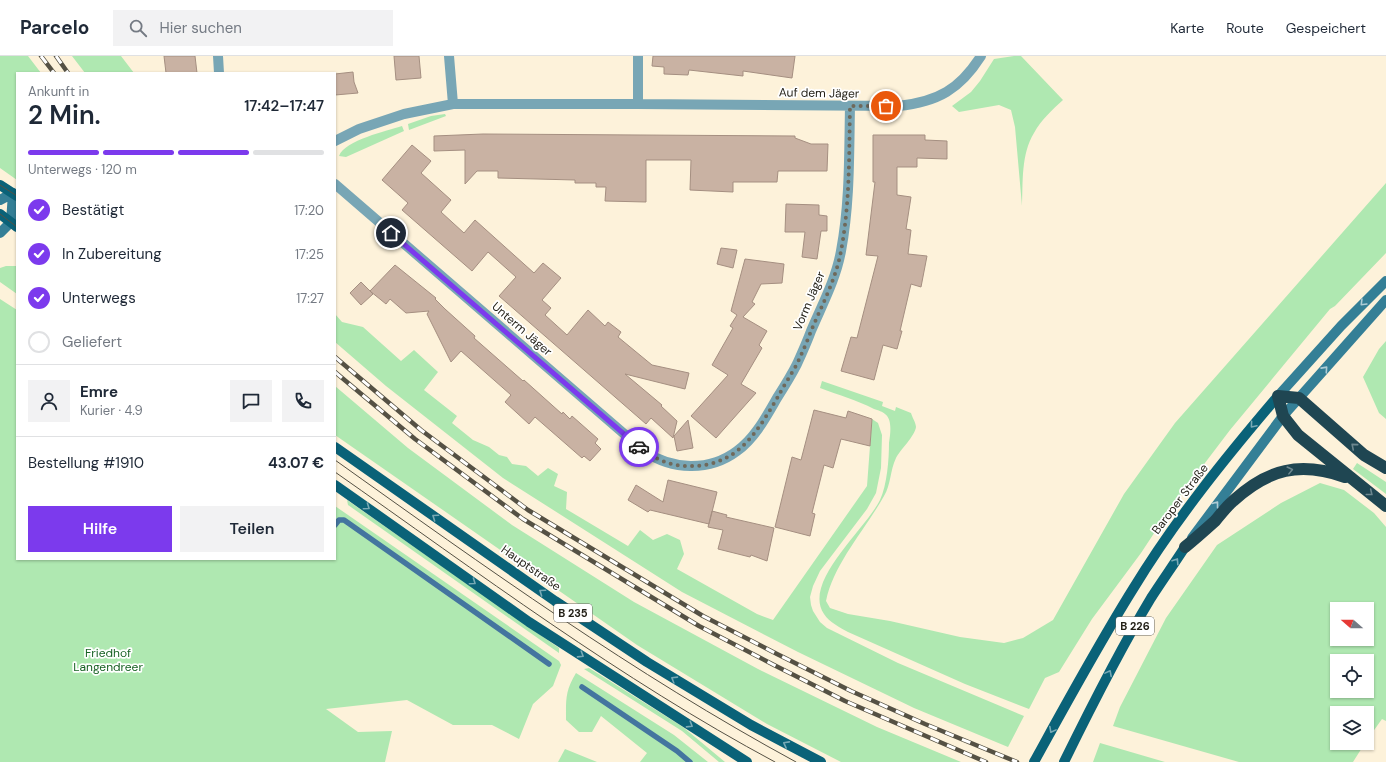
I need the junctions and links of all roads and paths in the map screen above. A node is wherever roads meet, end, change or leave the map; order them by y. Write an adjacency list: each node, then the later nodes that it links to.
1 (218, 56): 5 (street)
2 (449, 56): 6 (street)
3 (638, 56): 7 (street)
4 (981, 56): 8 (street, Auf dem Jäger)
5 (219, 72)
6 (453, 104): 7 (street, Auf dem Jäger); 9 (street, Auf dem Jäger)
7 (638, 104): 8 (street, Auf dem Jäger)
8 (850, 106): 23 (street, Vorm Jäger)
9 (336, 141)
10 (0, 185): 12 (main road)
11 (336, 185): 23 (street, Unterm Jäger)
12 (15, 194): 13 (main road); 15 (main road)
13 (0, 200)
14 (0, 214): 15 (main road)
15 (14, 225): 16 (main road)
16 (0, 233)
17 (1386, 281): 19 (main road, Baroper Straße, one-way to 19)
18 (1386, 300): 20 (main road, one-way to 18)
19 (1278, 396): 20 (highway); 21 (highway); 31 (main road, Baroper Straße / B 226, one-way to 31)
20 (1299, 398): 21 (main road, B 226); 24 (highway, one-way to 20)
21 (1283, 416): 25 (highway); 28 (main road, B 226, one-way to 21)
22 (336, 448): 30 (main road, Hauptstraße / B 235, one-way to 22)
23 (705, 465)
24 (1386, 468)
25 (1354, 480): 27 (highway, one-way to 27); 28 (highway, one-way to 25)
26 (336, 486): 29 (main road, B 235, one-way to 29)
27 (1386, 506)
28 (1185, 547): 32 (main road, B 226, one-way to 28)
29 (747, 762)
30 (821, 762)
31 (1034, 762)
32 (1064, 762)

